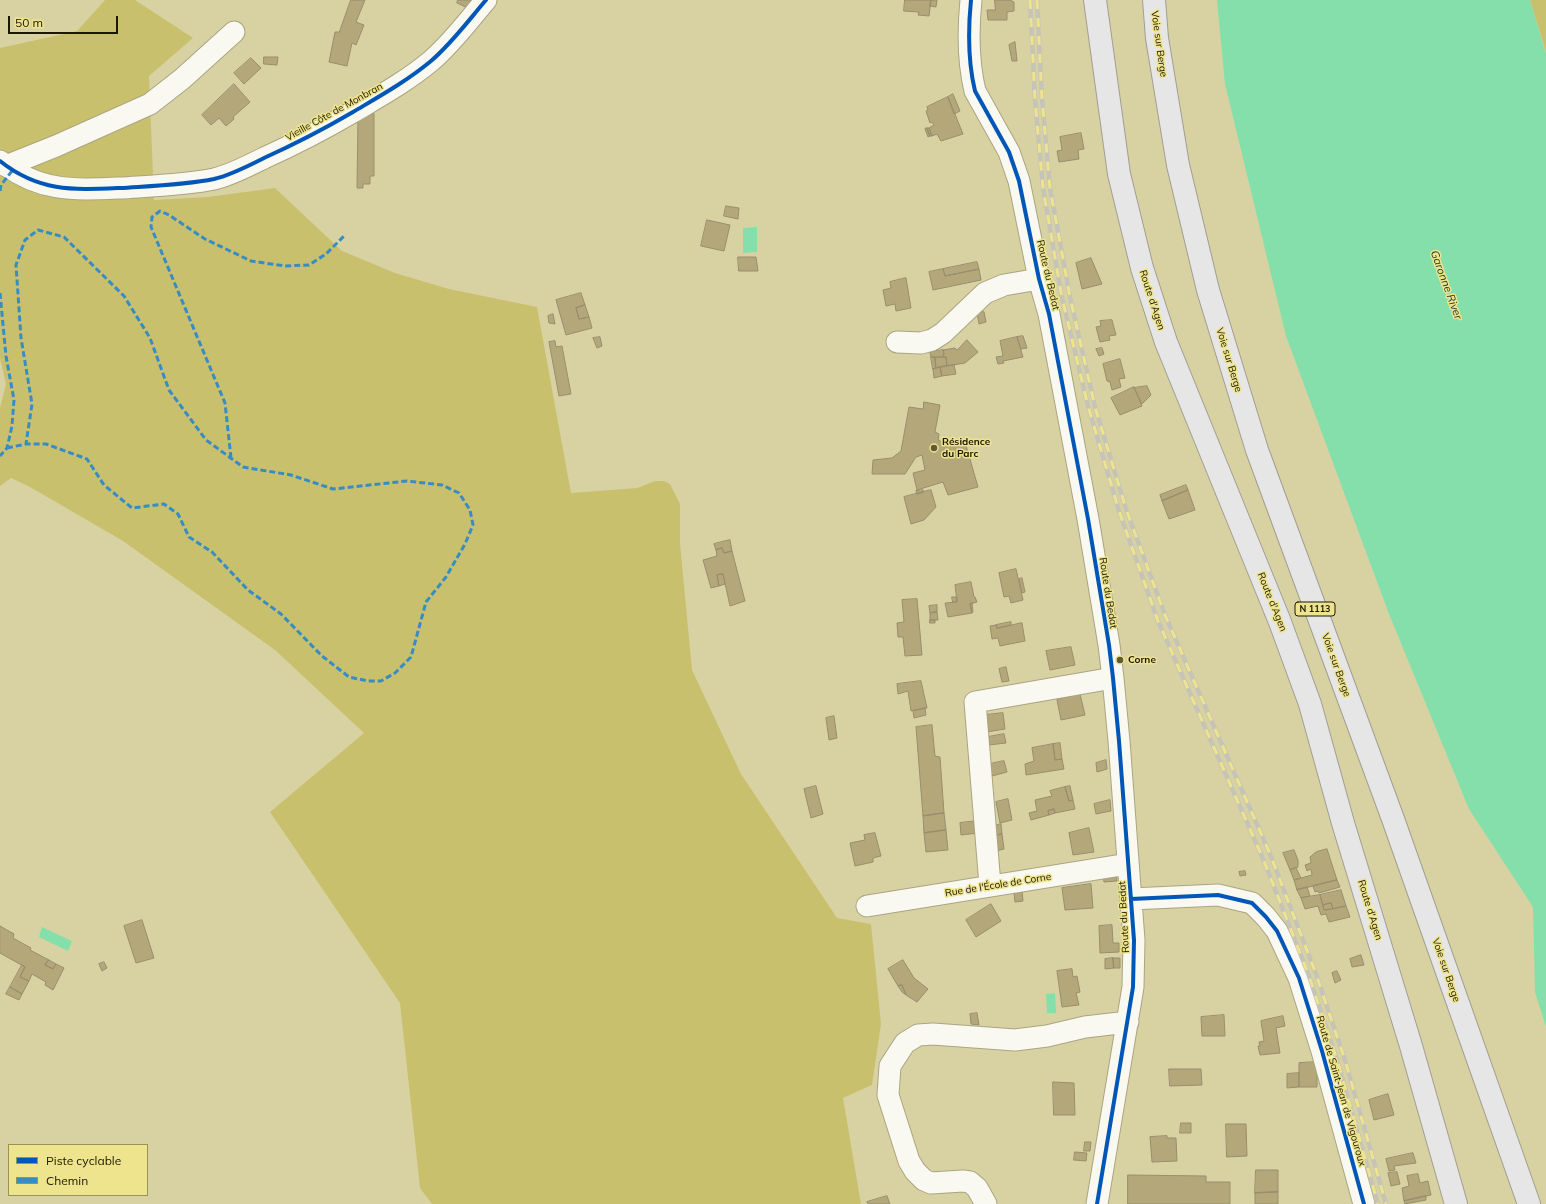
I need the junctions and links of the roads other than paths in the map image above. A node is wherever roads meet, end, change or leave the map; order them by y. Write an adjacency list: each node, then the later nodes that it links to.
1 (486, 0): 6 (street, Vieille Côte de Monbran)
2 (971, 0): 7 (street, Route du Bedat)
3 (1095, 0): 18 (main road, Route d'Agen)
4 (1154, 0): 19 (main road, Voie sur Berge / N 1113)
5 (234, 32): 6 (street)
6 (3, 164)
7 (1039, 279): 8 (street); 9 (street, Route du Bedat)
8 (897, 342)
9 (1112, 678): 10 (street, Route du Bedat); 11 (street)
10 (1128, 864): 11 (street, Rue de l'École de Corne); 12 (street, Route du Bedat)
11 (990, 885): 13 (street, Rue de l'École de Corne)
12 (1131, 899): 14 (street, Route du Bedat); 17 (street, Route de Saint-Jean de Vigouroux)
13 (867, 906)
14 (1128, 1022): 15 (street); 16 (street, Route du Bedat)
15 (986, 1204)
16 (1097, 1204)
17 (1364, 1204)
18 (1456, 1204)
19 (1529, 1204)

